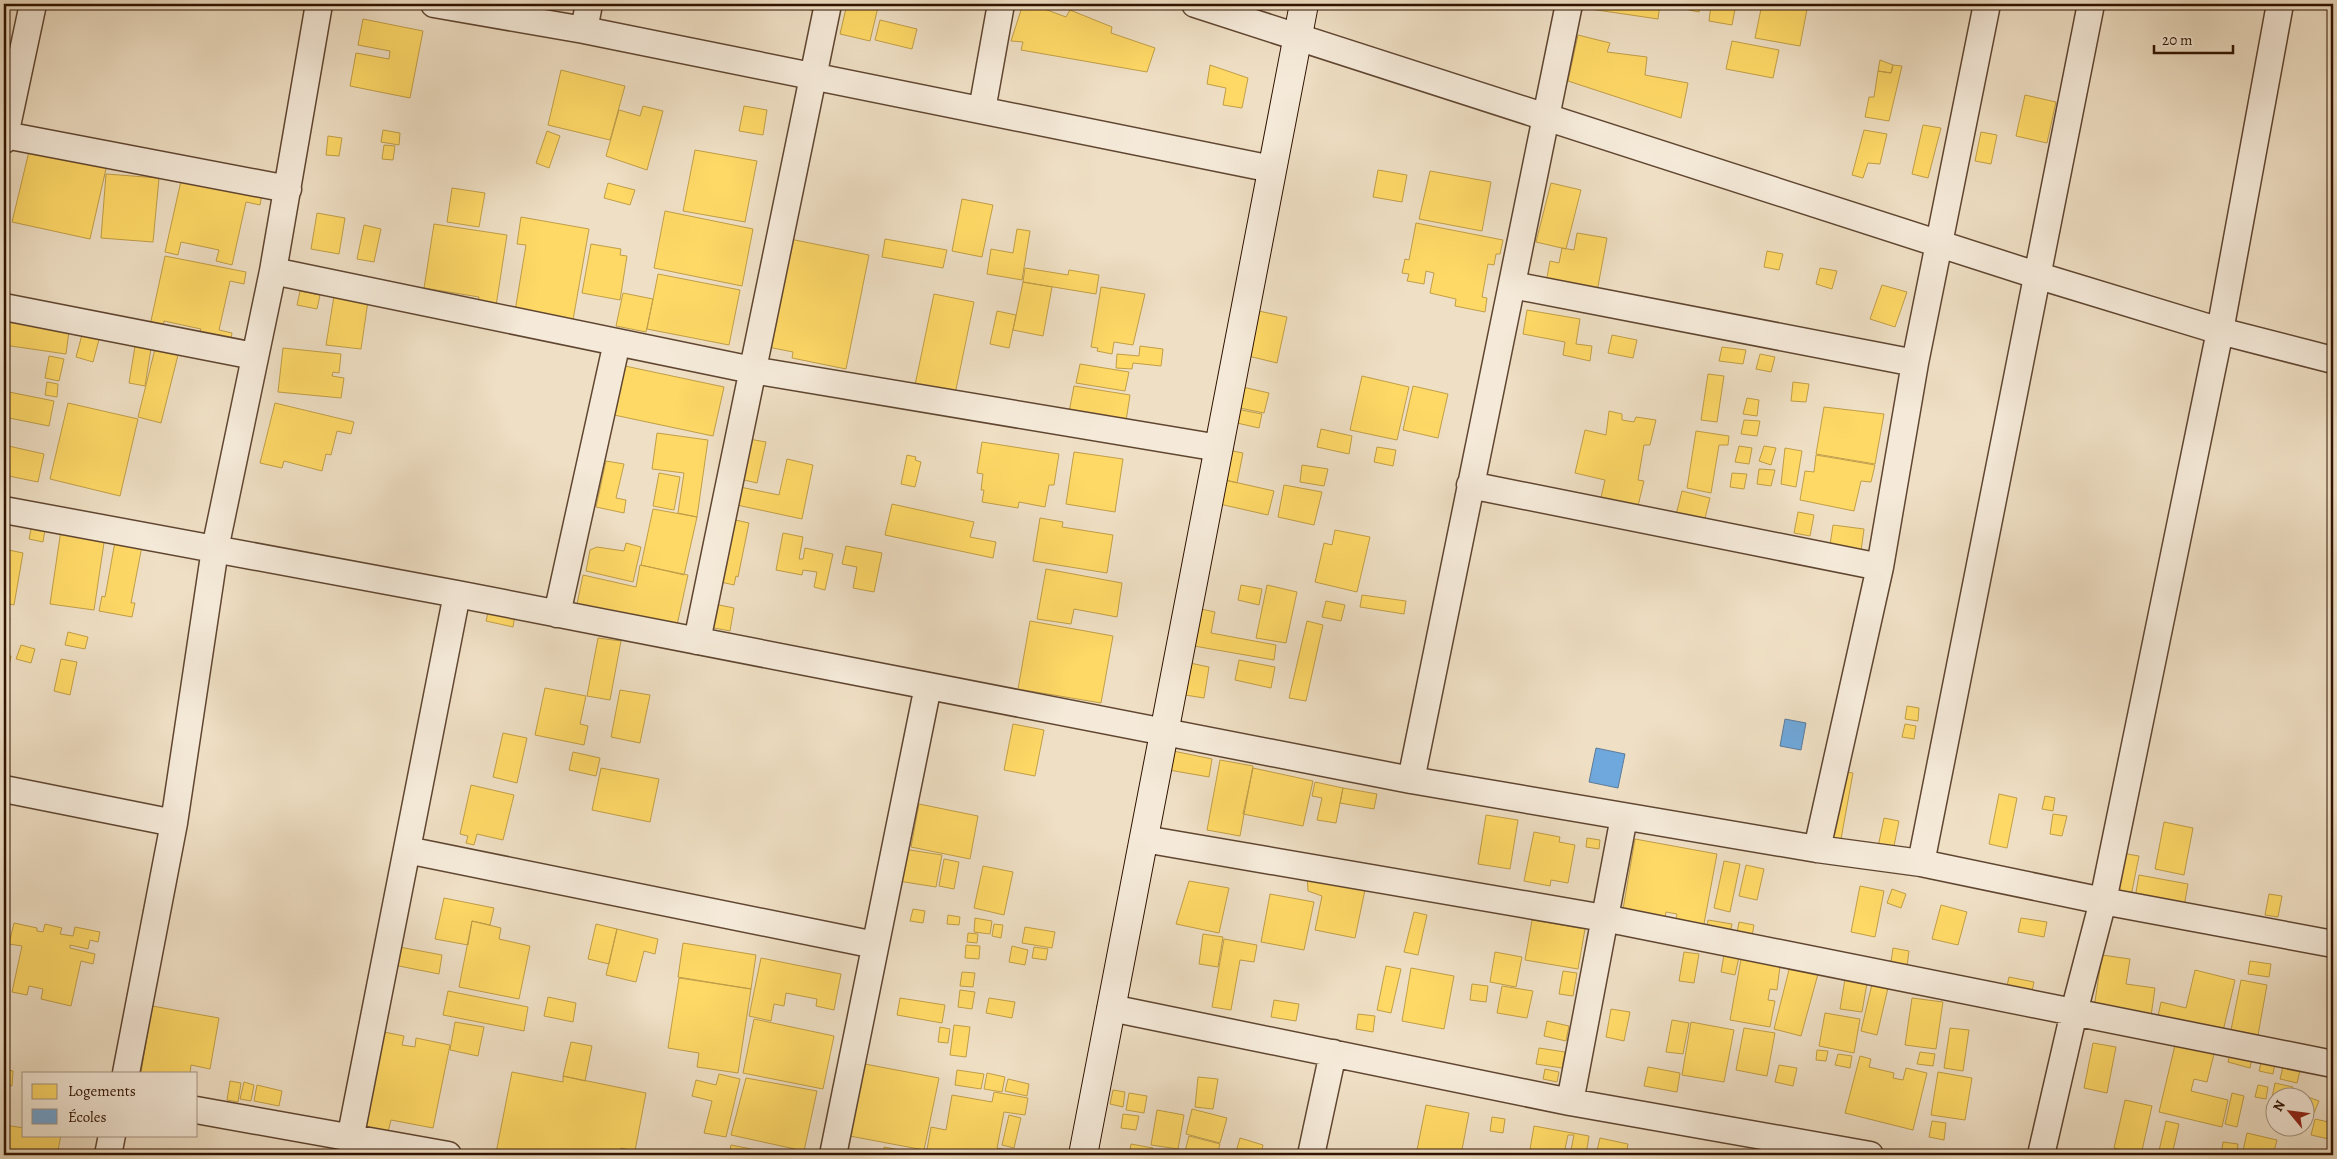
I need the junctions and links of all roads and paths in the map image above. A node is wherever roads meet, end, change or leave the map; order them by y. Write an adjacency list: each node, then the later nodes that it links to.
1 (33, 4): 18 (street)
2 (319, 4): 20 (street)
3 (434, 4): 13 (street)
4 (589, 4): 13 (street)
5 (828, 4): 15 (street)
6 (1001, 4): 16 (street)
7 (1195, 4): 14 (street)
8 (1304, 4): 14 (street)
9 (1569, 4): 17 (street)
10 (1987, 4): 21 (street)
11 (2091, 4): 23 (street)
12 (2280, 4): 26 (street)
13 (584, 30): 15 (street)
14 (1298, 36): 17 (street); 19 (street)
15 (813, 76): 16 (street); 31 (street)
16 (982, 110): 19 (street)
17 (1546, 118): 21 (street); 24 (street)
18 (4, 137): 20 (street)
19 (1272, 169): 32 (street)
20 (288, 189): 22 (street)
21 (1939, 244): 23 (street); 30 (street)
22 (273, 271): 27 (street); 28 (street)
23 (2036, 275): 26 (street); 49 (street)
24 (1512, 285): 30 (street); 33 (street)
25 (4, 307): 28 (street)
26 (2220, 331): 29 (street); 50 (street)
27 (617, 342): 31 (street); 38 (street)
28 (254, 356): 35 (street)
29 (2333, 360)
30 (1915, 363): 36 (street)
31 (752, 370): 32 (street); 39 (street)
32 (1219, 448): 41 (street)
33 (1470, 484): 36 (street); 42 (street)
34 (4, 510): 35 (street)
35 (215, 549): 37 (street); 45 (street)
36 (1880, 567): 48 (street)
37 (457, 594): 38 (street); 47 (street)
38 (557, 614): 39 (street)
39 (697, 641): 40 (street)
40 (928, 686): 41 (street); 53 (street)
41 (1164, 732): 42 (street); 46 (street)
42 (1411, 780): 44 (street)
43 (4, 789): 45 (street)
44 (1624, 817): 48 (street); 51 (street)
45 (174, 823): 58 (street)
46 (1144, 839): 51 (street); 54 (street)
47 (407, 850): 53 (street); 62 (street)
48 (1817, 850): 49 (street)
49 (1921, 863): 50 (street)
50 (2103, 901): 52 (street); 55 (street)
51 (1604, 918): 55 (street); 59 (street)
52 (2333, 944)
53 (875, 945): 66 (street)
54 (1111, 1008): 56 (street); 67 (street)
55 (2074, 1012): 57 (street); 70 (street)
56 (1333, 1053): 59 (street); 68 (street)
57 (2333, 1064)
58 (126, 1072)
59 (1570, 1102): 63 (street)
60 (198, 1110): 62 (street)
61 (112, 1136): 64 (street)
62 (348, 1146): 65 (street)
63 (1793, 1148): 69 (street)
64 (108, 1155)
65 (448, 1155)
66 (833, 1155)
67 (1083, 1155)
68 (1312, 1155)
69 (1870, 1155)
70 (2041, 1155)

